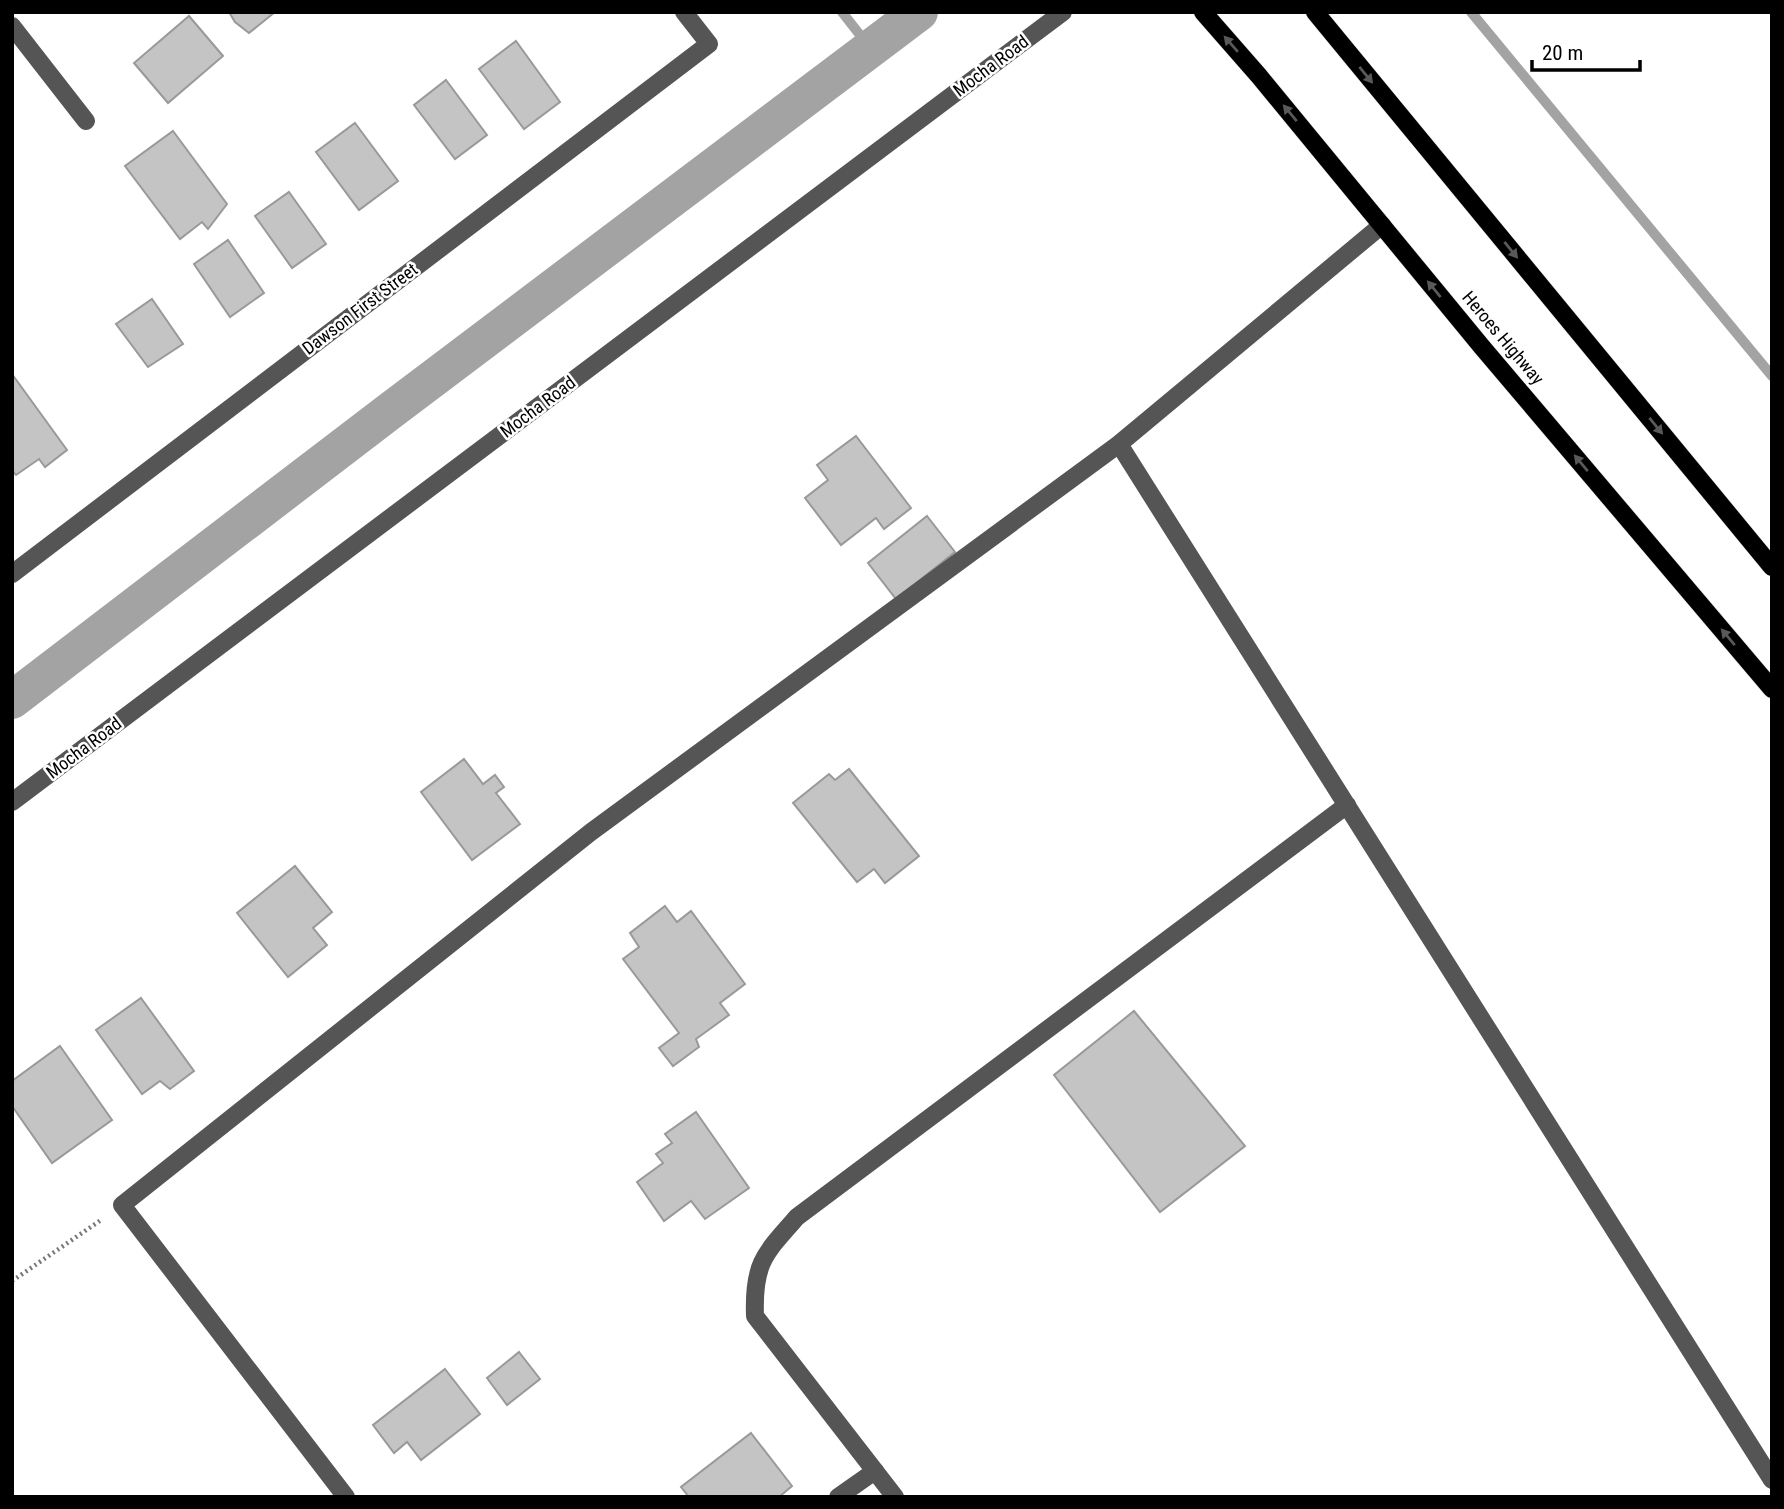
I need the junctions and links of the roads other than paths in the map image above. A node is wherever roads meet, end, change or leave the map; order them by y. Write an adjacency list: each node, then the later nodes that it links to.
1 (684, 12): 10 (street, Dawson First Street)
2 (1063, 12): 12 (street, Mocha Road)
3 (1203, 12): 7 (main road, Heroes Highway, one-way to 3)
4 (1319, 17): 9 (main road, one-way to 9)
5 (12, 26): 6 (street)
6 (86, 121)
7 (1382, 225): 8 (street); 11 (main road, Heroes Highway, one-way to 7)
8 (1119, 444): 13 (street); 16 (street)
9 (1772, 567)
10 (12, 574)
11 (1772, 689)
12 (12, 802)
13 (1347, 805): 14 (street); 15 (street)
14 (874, 1471): 17 (street); 18 (street)
15 (1772, 1480)
16 (346, 1497)
17 (838, 1497)
18 (895, 1497)

